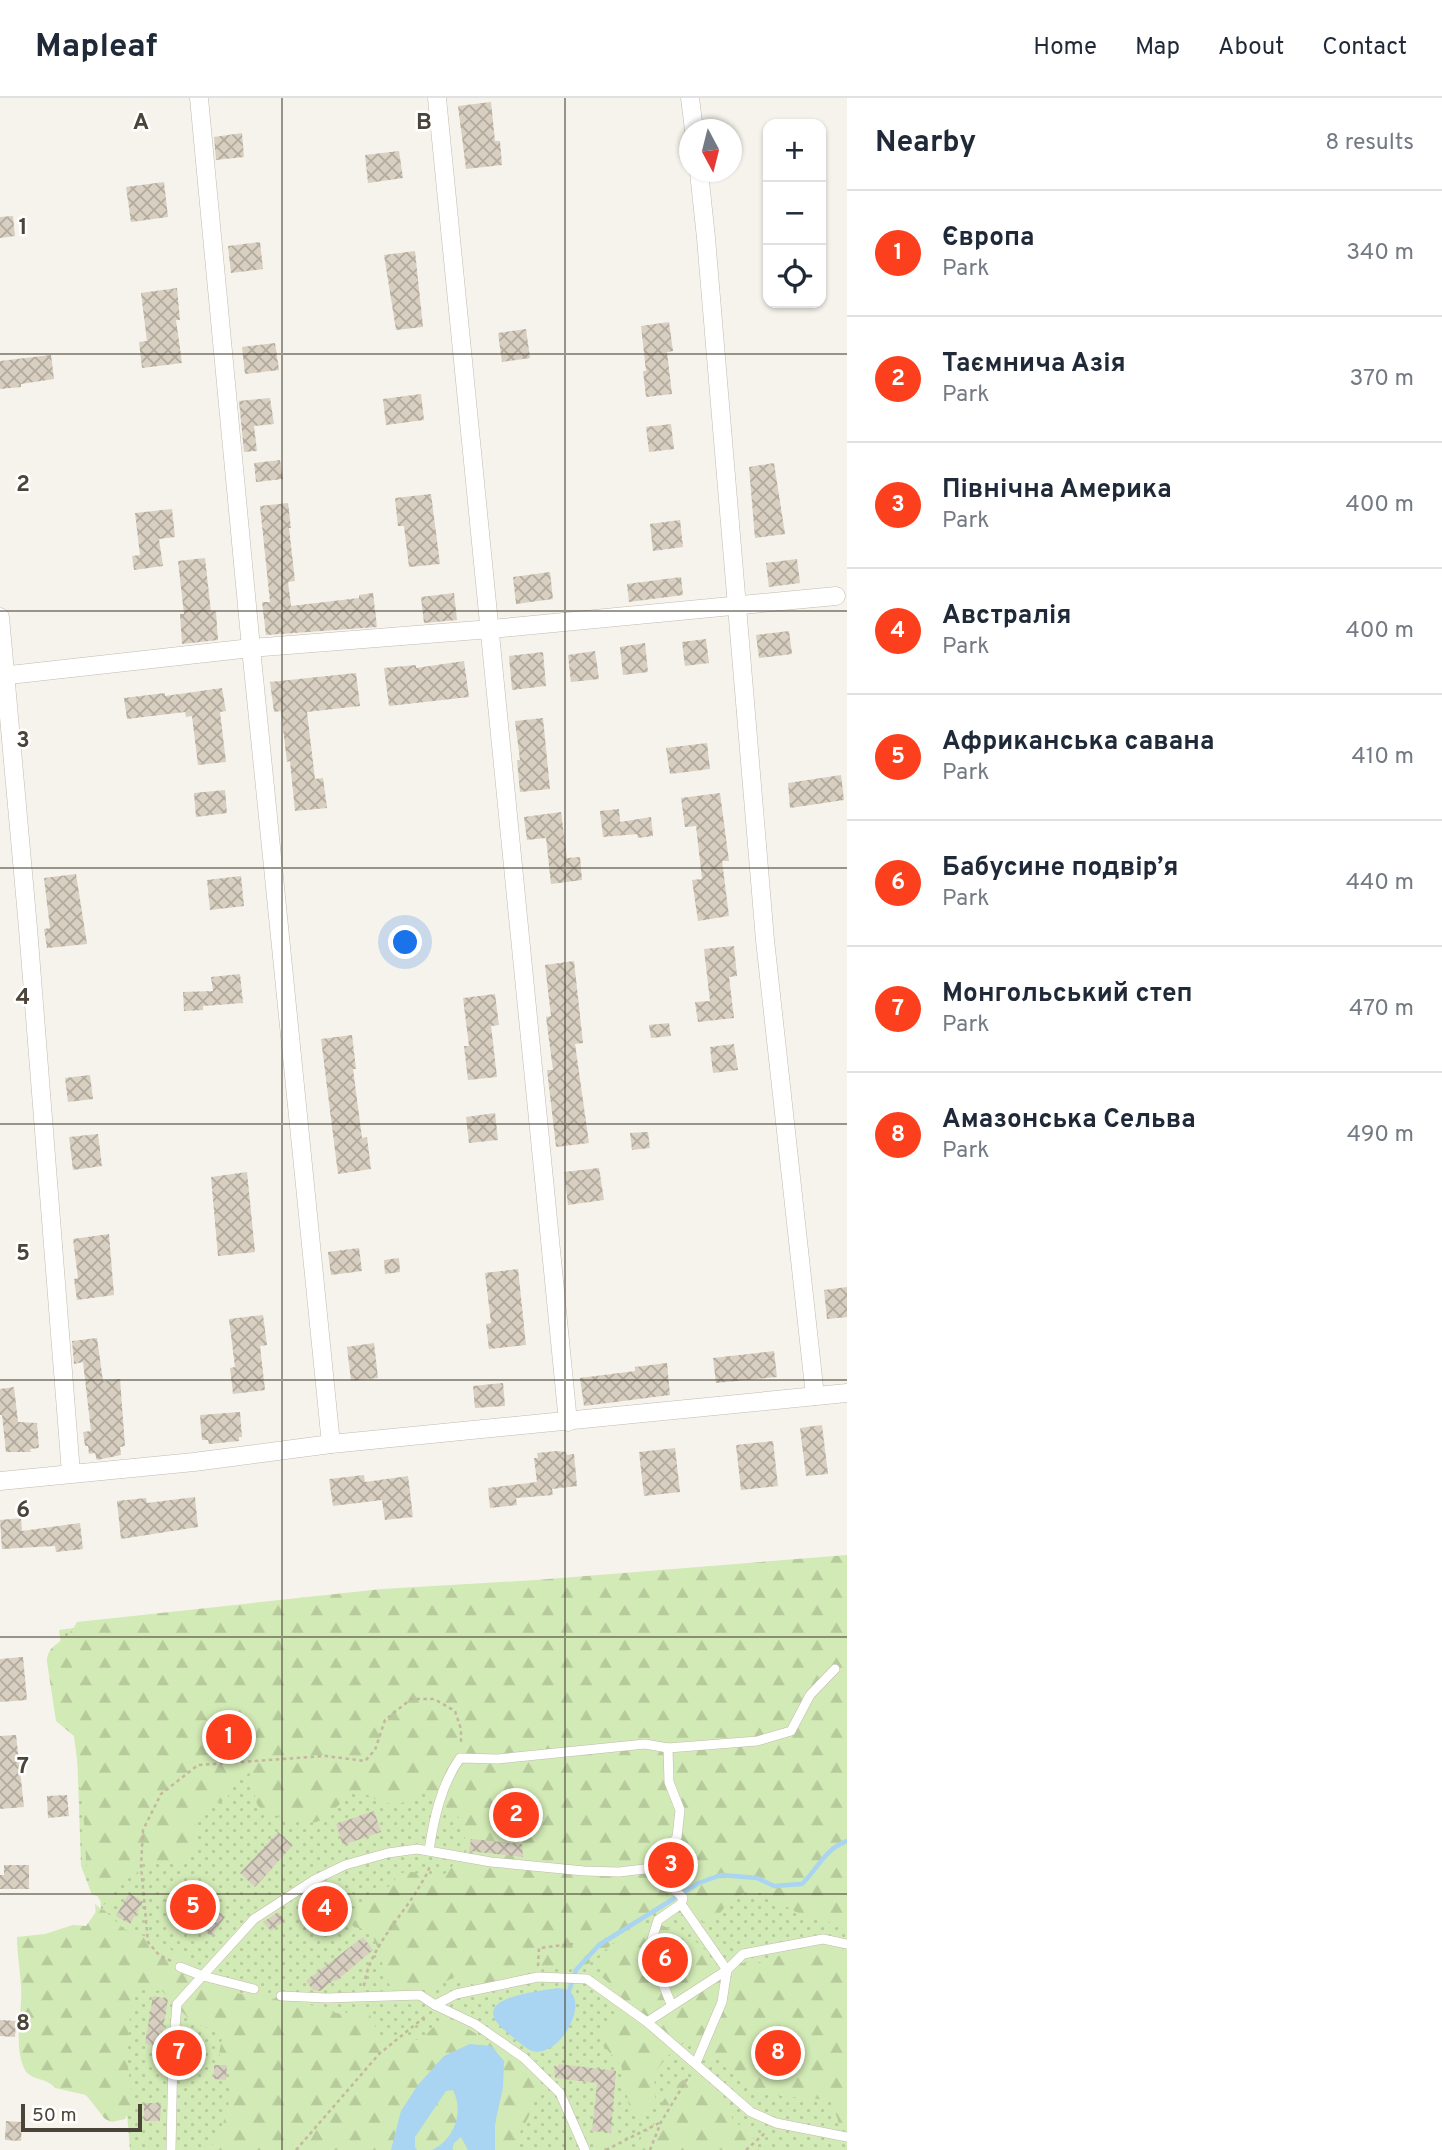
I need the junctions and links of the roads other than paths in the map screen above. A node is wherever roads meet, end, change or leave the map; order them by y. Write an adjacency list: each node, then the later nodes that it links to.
1 (199, 98): 10 (street)
2 (438, 98): 9 (street)
3 (690, 98): 4 (street)
4 (693, 119)
5 (700, 182): 7 (street)
6 (836, 596): 7 (street)
7 (737, 606): 9 (street); 13 (street)
8 (0, 617): 11 (street)
9 (491, 629): 10 (street); 14 (street)
10 (251, 648): 11 (street); 15 (street)
11 (3, 676): 16 (street)
12 (847, 1393): 13 (street)
13 (815, 1396): 14 (street)
14 (568, 1422): 15 (street)
15 (331, 1444): 16 (street)
16 (71, 1473): 17 (street)
17 (0, 1481)
18 (835, 1670): 19 (lane)
19 (668, 1748): 20 (lane); 21 (lane)
20 (429, 1850): 21 (lane); 26 (lane)
21 (653, 1868): 22 (lane)
22 (680, 1897): 25 (lane); 29 (lane)
23 (847, 1944): 25 (lane)
24 (180, 1966): 26 (lane)
25 (727, 1970): 29 (lane); 32 (lane)
26 (203, 1976): 27 (lane); 34 (lane)
27 (254, 1989)
28 (281, 1996): 30 (lane)
29 (671, 2004): 31 (lane)
30 (435, 2005): 31 (lane); 35 (lane)
31 (647, 2022): 32 (lane)
32 (696, 2063): 33 (lane)
33 (847, 2137)
34 (171, 2150)
35 (585, 2150)

